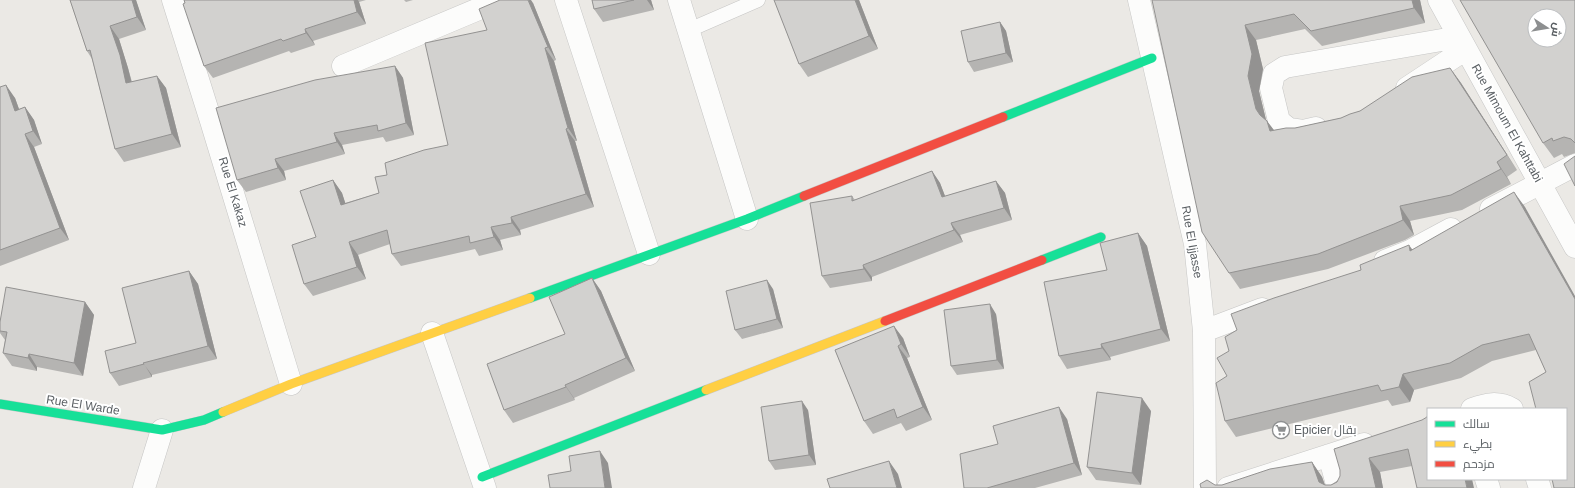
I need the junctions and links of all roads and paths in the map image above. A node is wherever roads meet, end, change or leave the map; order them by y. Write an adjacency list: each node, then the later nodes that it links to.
1 (173, 0): 24 (street, Rue El Kakaz)
2 (500, 0): 11 (street)
3 (566, 0): 19 (street)
4 (679, 0): 8 (street)
5 (758, 0): 8 (lane)
6 (1139, 0): 10 (street, Rue El Ijjasse)
7 (1440, 0): 9 (street, Rue Mimoum El Kahttabi)
8 (689, 30): 16 (street)
9 (1463, 43): 12 (street); 13 (street); 15 (street, Rue Mimoum El Kahttabi)
10 (1152, 58): 16 (street); 22 (street, Rue El Ijjasse)
11 (343, 66)
12 (1390, 98)
13 (1339, 123)
14 (1575, 165): 15 (street)
15 (1541, 183): 18 (street, Rue Mimoum El Kahttabi); 20 (street)
16 (747, 219): 19 (street)
17 (1101, 237): 31 (street)
18 (1575, 247)
19 (649, 254): 23 (street)
20 (1366, 268)
21 (1278, 303): 22 (street)
22 (1204, 331): 33 (street, Rue El Ijjasse)
23 (432, 333): 24 (street); 31 (street)
24 (291, 384): 28 (street)
25 (0, 404): 28 (street, Rue El Warde)
26 (1475, 408): 27 (street)
27 (1510, 408)
28 (162, 430): 32 (street)
29 (1382, 438): 30 (street)
30 (1329, 455): 34 (street); 35 (street)
31 (484, 482)
32 (144, 488)
33 (1205, 488)
34 (1228, 488)
35 (1338, 488)

